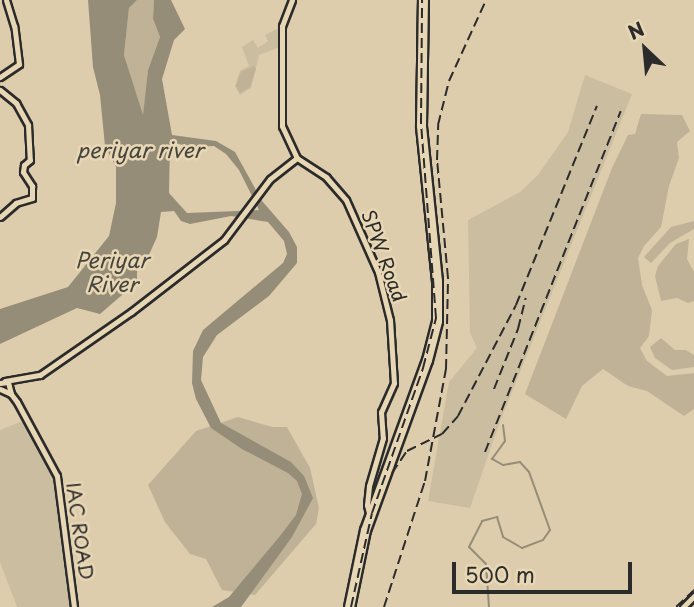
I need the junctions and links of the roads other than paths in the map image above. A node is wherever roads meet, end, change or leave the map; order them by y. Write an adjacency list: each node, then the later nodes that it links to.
1 (6, 0): 4 (main road)
2 (292, 0): 6 (main road)
3 (425, 0): 9 (highway); 12 (highway)
4 (0, 77)
5 (0, 90): 7 (main road)
6 (297, 158): 8 (main road); 9 (main road, SPW Road)
7 (0, 217)
8 (3, 387): 11 (main road, IAC ROAD)
9 (371, 518): 12 (highway)
10 (694, 596): 13 (main road)
11 (74, 607)
12 (352, 607)
13 (683, 607)

